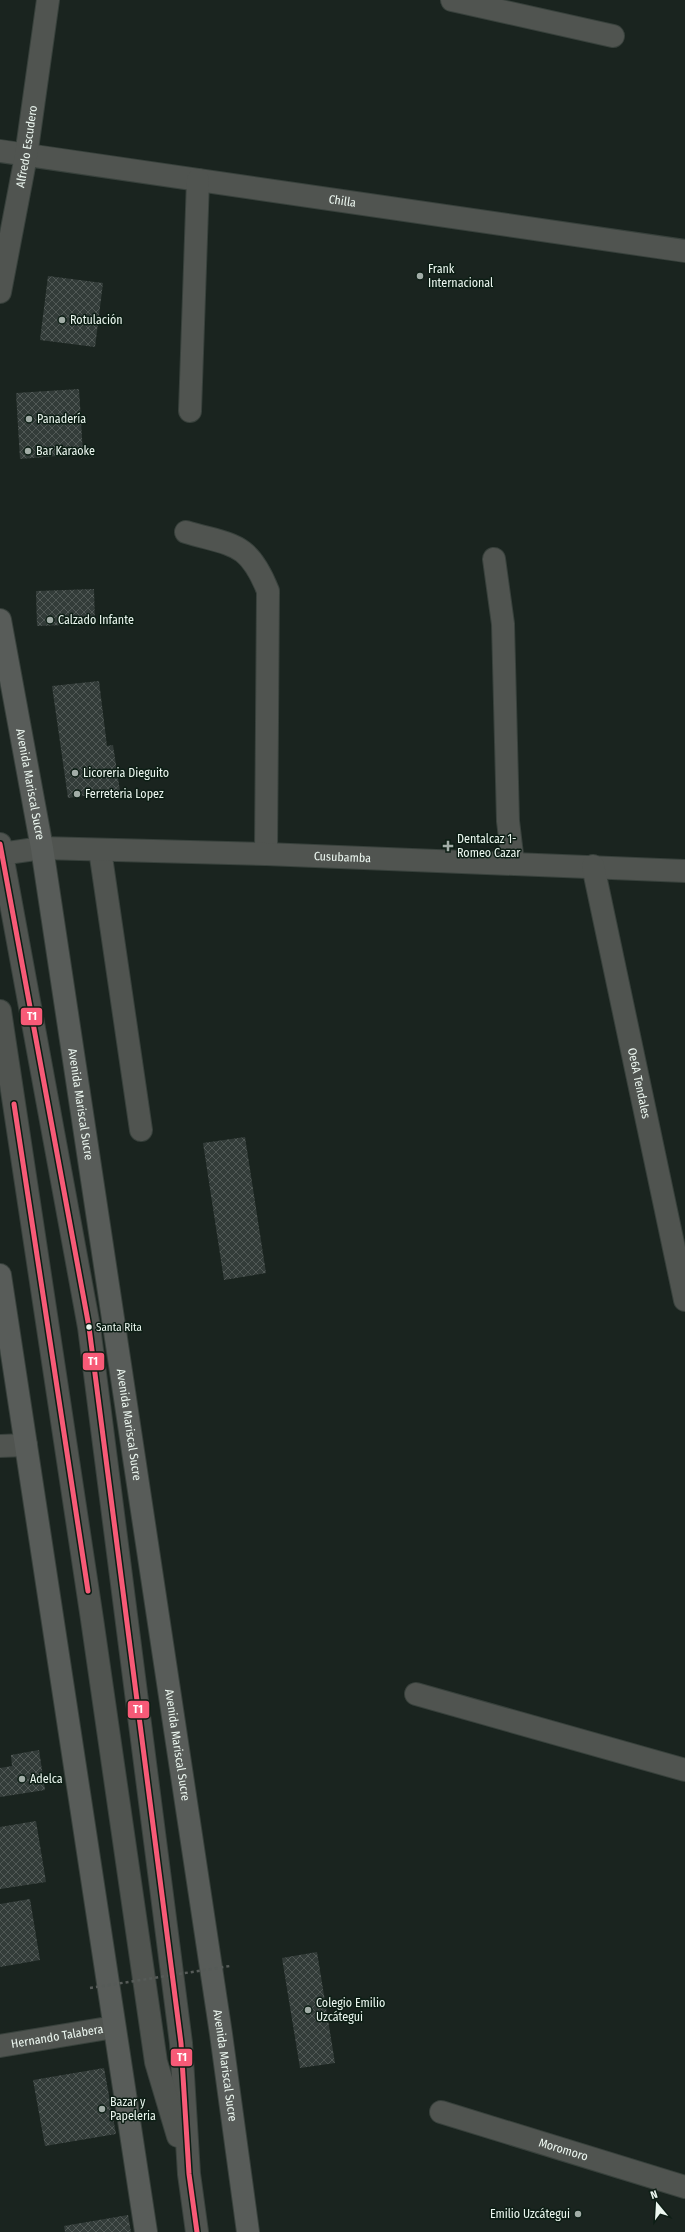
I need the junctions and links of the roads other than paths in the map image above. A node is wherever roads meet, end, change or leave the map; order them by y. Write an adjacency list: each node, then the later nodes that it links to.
1 (48, 0): 5 (street, Alfredo Escudero)
2 (452, 0): 3 (street)
3 (613, 36)
4 (0, 151): 5 (street, Chilla)
5 (26, 156): 6 (street, Chilla); 8 (street, Alfredo Escudero)
6 (198, 180): 7 (street, Chilla); 9 (street)
7 (685, 250)
8 (0, 292)
9 (190, 411)
10 (186, 532): 16 (street)
11 (494, 559): 17 (street)
12 (0, 620): 13 (main road, Avenida Mariscal Sucre)
13 (42, 848): 14 (street, Cusubamba); 15 (street, Cusubamba); 36 (main road, Avenida Mariscal Sucre)
14 (1, 850): 32 (street)
15 (100, 850): 16 (street, Cusubamba); 21 (street)
16 (266, 854): 17 (street, Cusubamba)
17 (513, 863): 18 (street, Cusubamba)
18 (594, 866): 19 (street, Cusubamba); 23 (street, Oe6A Tendales)
19 (685, 871)
20 (0, 1011): 32 (street)
21 (141, 1130)
22 (0, 1275): 24 (main road)
23 (685, 1300)
24 (5, 1338): 26 (main road)
25 (0, 1446): 26 (street)
26 (26, 1446): 29 (main road)
27 (416, 1694): 28 (street)
28 (685, 1770)
29 (114, 2026): 30 (street, Hernando Talabera); 34 (main road)
30 (0, 2046)
31 (441, 2112): 33 (street, Moromoro)
32 (189, 2174): 35 (street)
33 (685, 2187)
34 (146, 2232)
35 (197, 2232)
36 (248, 2232)

